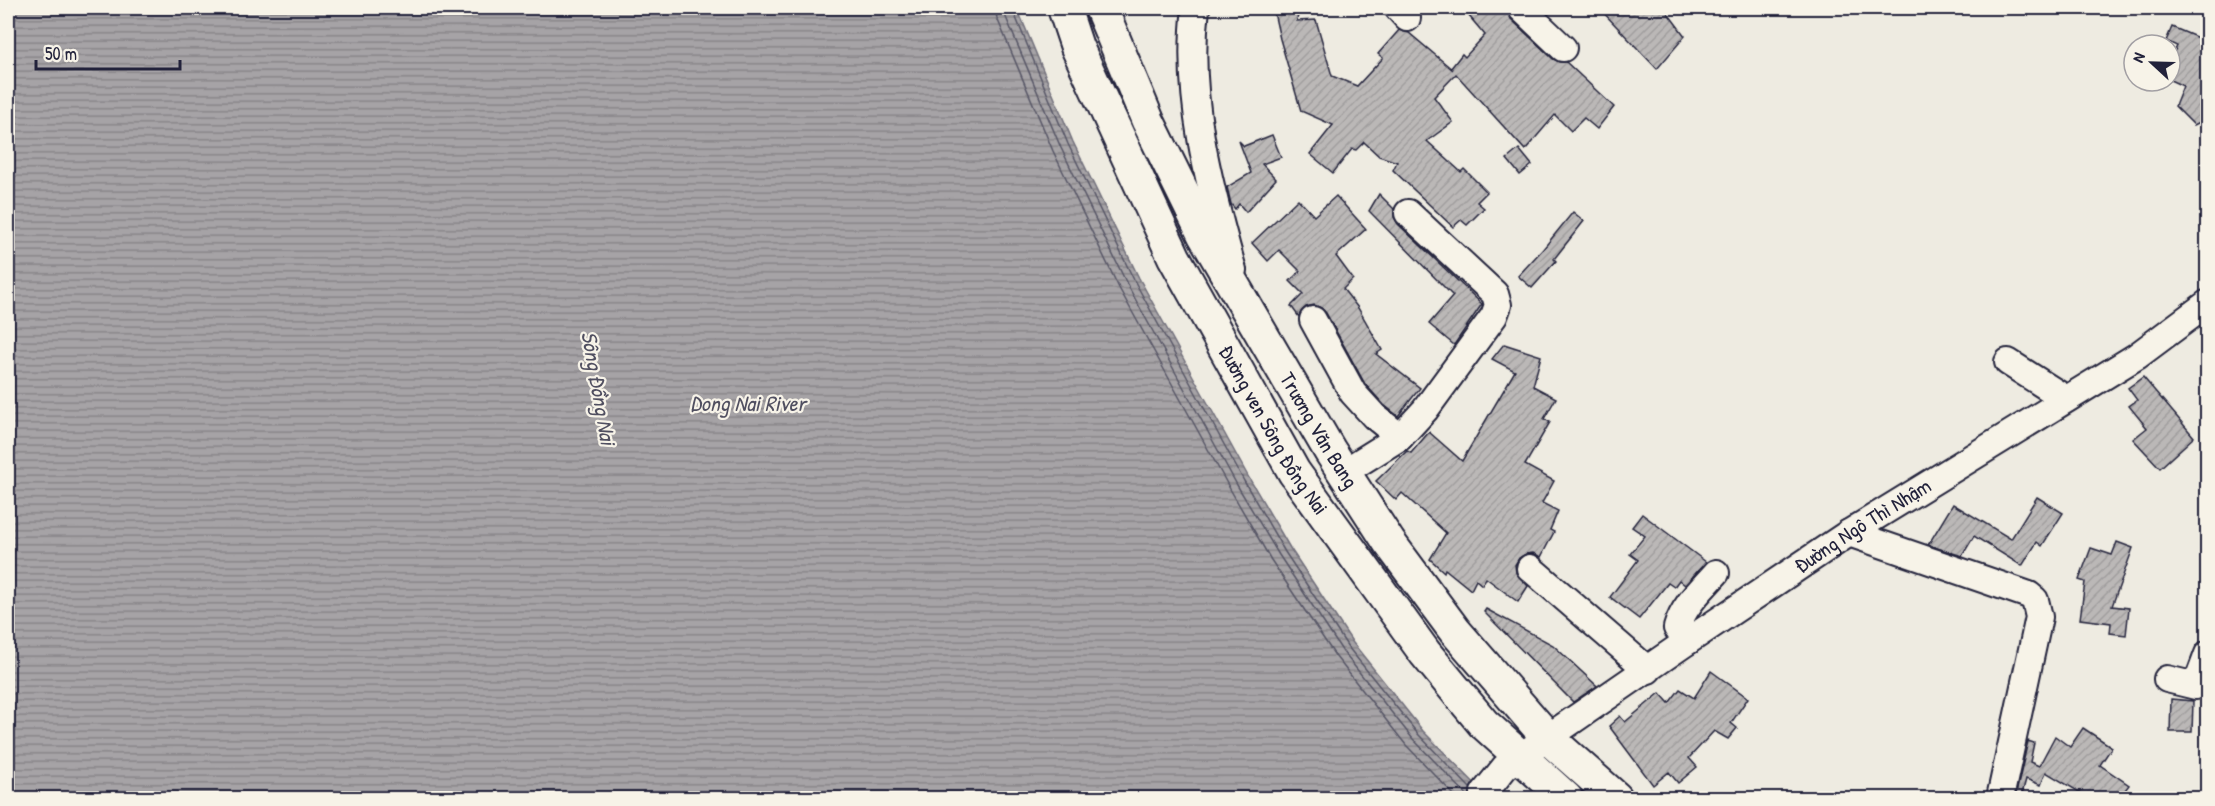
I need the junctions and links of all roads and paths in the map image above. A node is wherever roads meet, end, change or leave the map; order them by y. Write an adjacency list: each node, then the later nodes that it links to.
1 (1064, 8): 21 (main road, Đường ven Sông Đồng Nai)
2 (1101, 8): 7 (main road, Trương Văn Bang)
3 (1196, 8): 7 (street)
4 (1521, 8): 5 (street)
5 (1563, 48)
6 (1408, 213): 12 (street)
7 (1240, 296): 13 (main road, Trương Văn Bang)
8 (2208, 303): 11 (street, Đường Ngô Thì Nhậm)
9 (1313, 320): 12 (street)
10 (2008, 362): 11 (street)
11 (2066, 399): 14 (street, Đường Ngô Thì Nhậm)
12 (1400, 437): 13 (street)
13 (1344, 472): 21 (main road, Trương Văn Bang)
14 (1849, 533): 17 (street, Đường Ngô Thì Nhậm); 25 (street)
15 (1530, 568): 19 (street)
16 (1716, 573): 17 (street)
17 (1688, 641): 19 (street, Đường Ngô Thì Nhậm)
18 (2208, 654): 20 (street)
19 (1648, 670): 21 (street, Đường Ngô Thì Nhậm)
20 (2167, 679)
21 (1524, 754): 22 (street, Đường Ngô Thì Nhậm); 23 (main road, Đường ven Sông Đồng Nai); 24 (main road, Trương Văn Bang)
22 (1484, 793)
23 (1566, 798)
24 (1616, 798)
25 (2000, 798)

